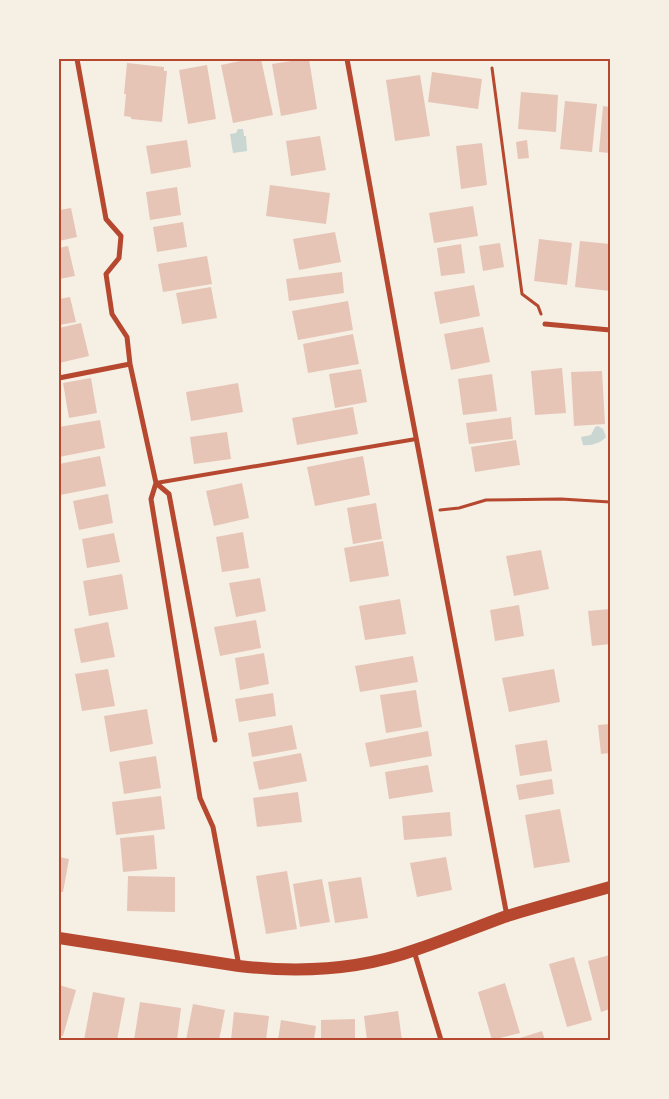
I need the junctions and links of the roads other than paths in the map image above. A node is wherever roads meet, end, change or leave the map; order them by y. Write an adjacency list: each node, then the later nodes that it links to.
1 (77, 59): 5 (street)
2 (347, 59): 7 (street)
3 (545, 324): 4 (street)
4 (610, 330)
5 (130, 364): 6 (street); 8 (street)
6 (59, 378)
7 (416, 439): 8 (lane); 11 (street)
8 (156, 483): 9 (street); 14 (street)
9 (215, 740)
10 (610, 887): 11 (main road)
11 (507, 916): 13 (main road)
12 (59, 938): 14 (main road)
13 (414, 950): 14 (main road); 15 (street)
14 (239, 966)
15 (441, 1040)

